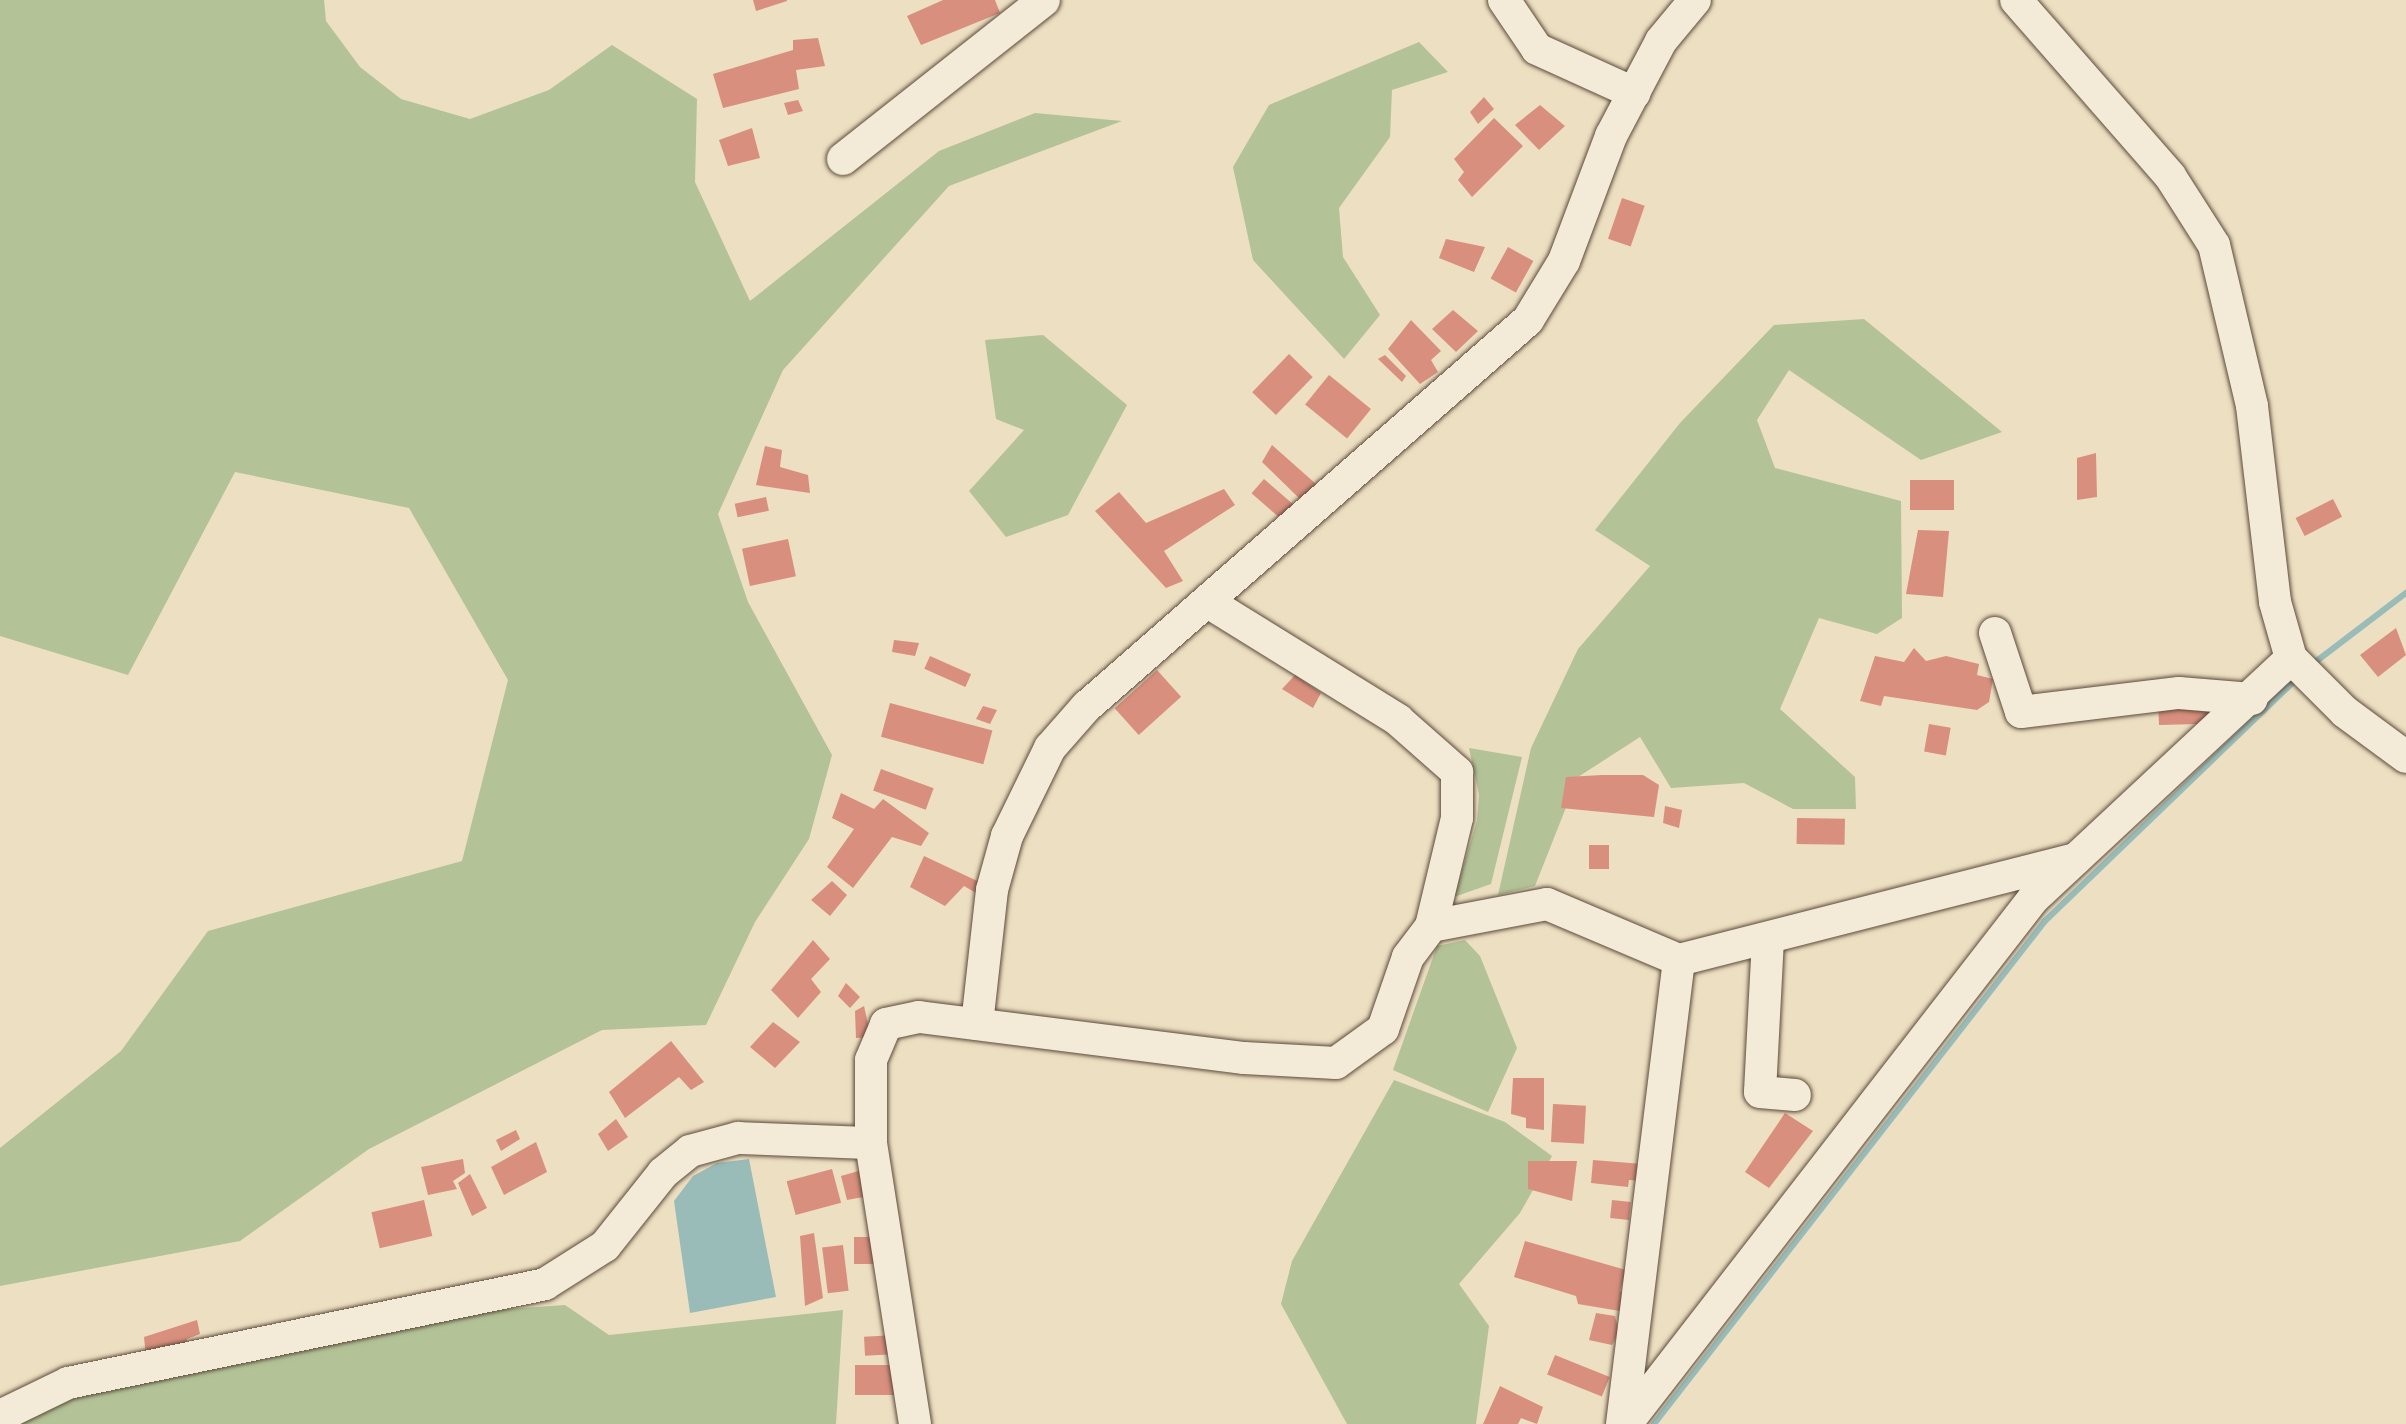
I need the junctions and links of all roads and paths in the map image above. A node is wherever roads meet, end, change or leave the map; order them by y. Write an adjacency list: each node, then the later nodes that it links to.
1 (1044, 0): 6 (street)
2 (1504, 0): 5 (street)
3 (1696, 0): 5 (street)
4 (2016, 0): 9 (street)
5 (1634, 93): 7 (street)
6 (843, 159)
7 (1208, 602): 13 (street); 16 (street)
8 (1995, 633): 10 (street)
9 (2291, 658): 10 (street); 11 (street)
10 (2252, 698): 12 (street)
11 (2406, 757)
12 (2076, 859): 14 (street); 21 (street)
13 (1432, 926): 15 (street); 16 (street)
14 (1768, 939): 15 (street); 17 (street)
15 (1679, 960): 21 (street)
16 (977, 1024): 18 (street)
17 (1795, 1095)
18 (872, 1143): 19 (street); 20 (street)
19 (0, 1416)
20 (916, 1424)
21 (1624, 1424)

